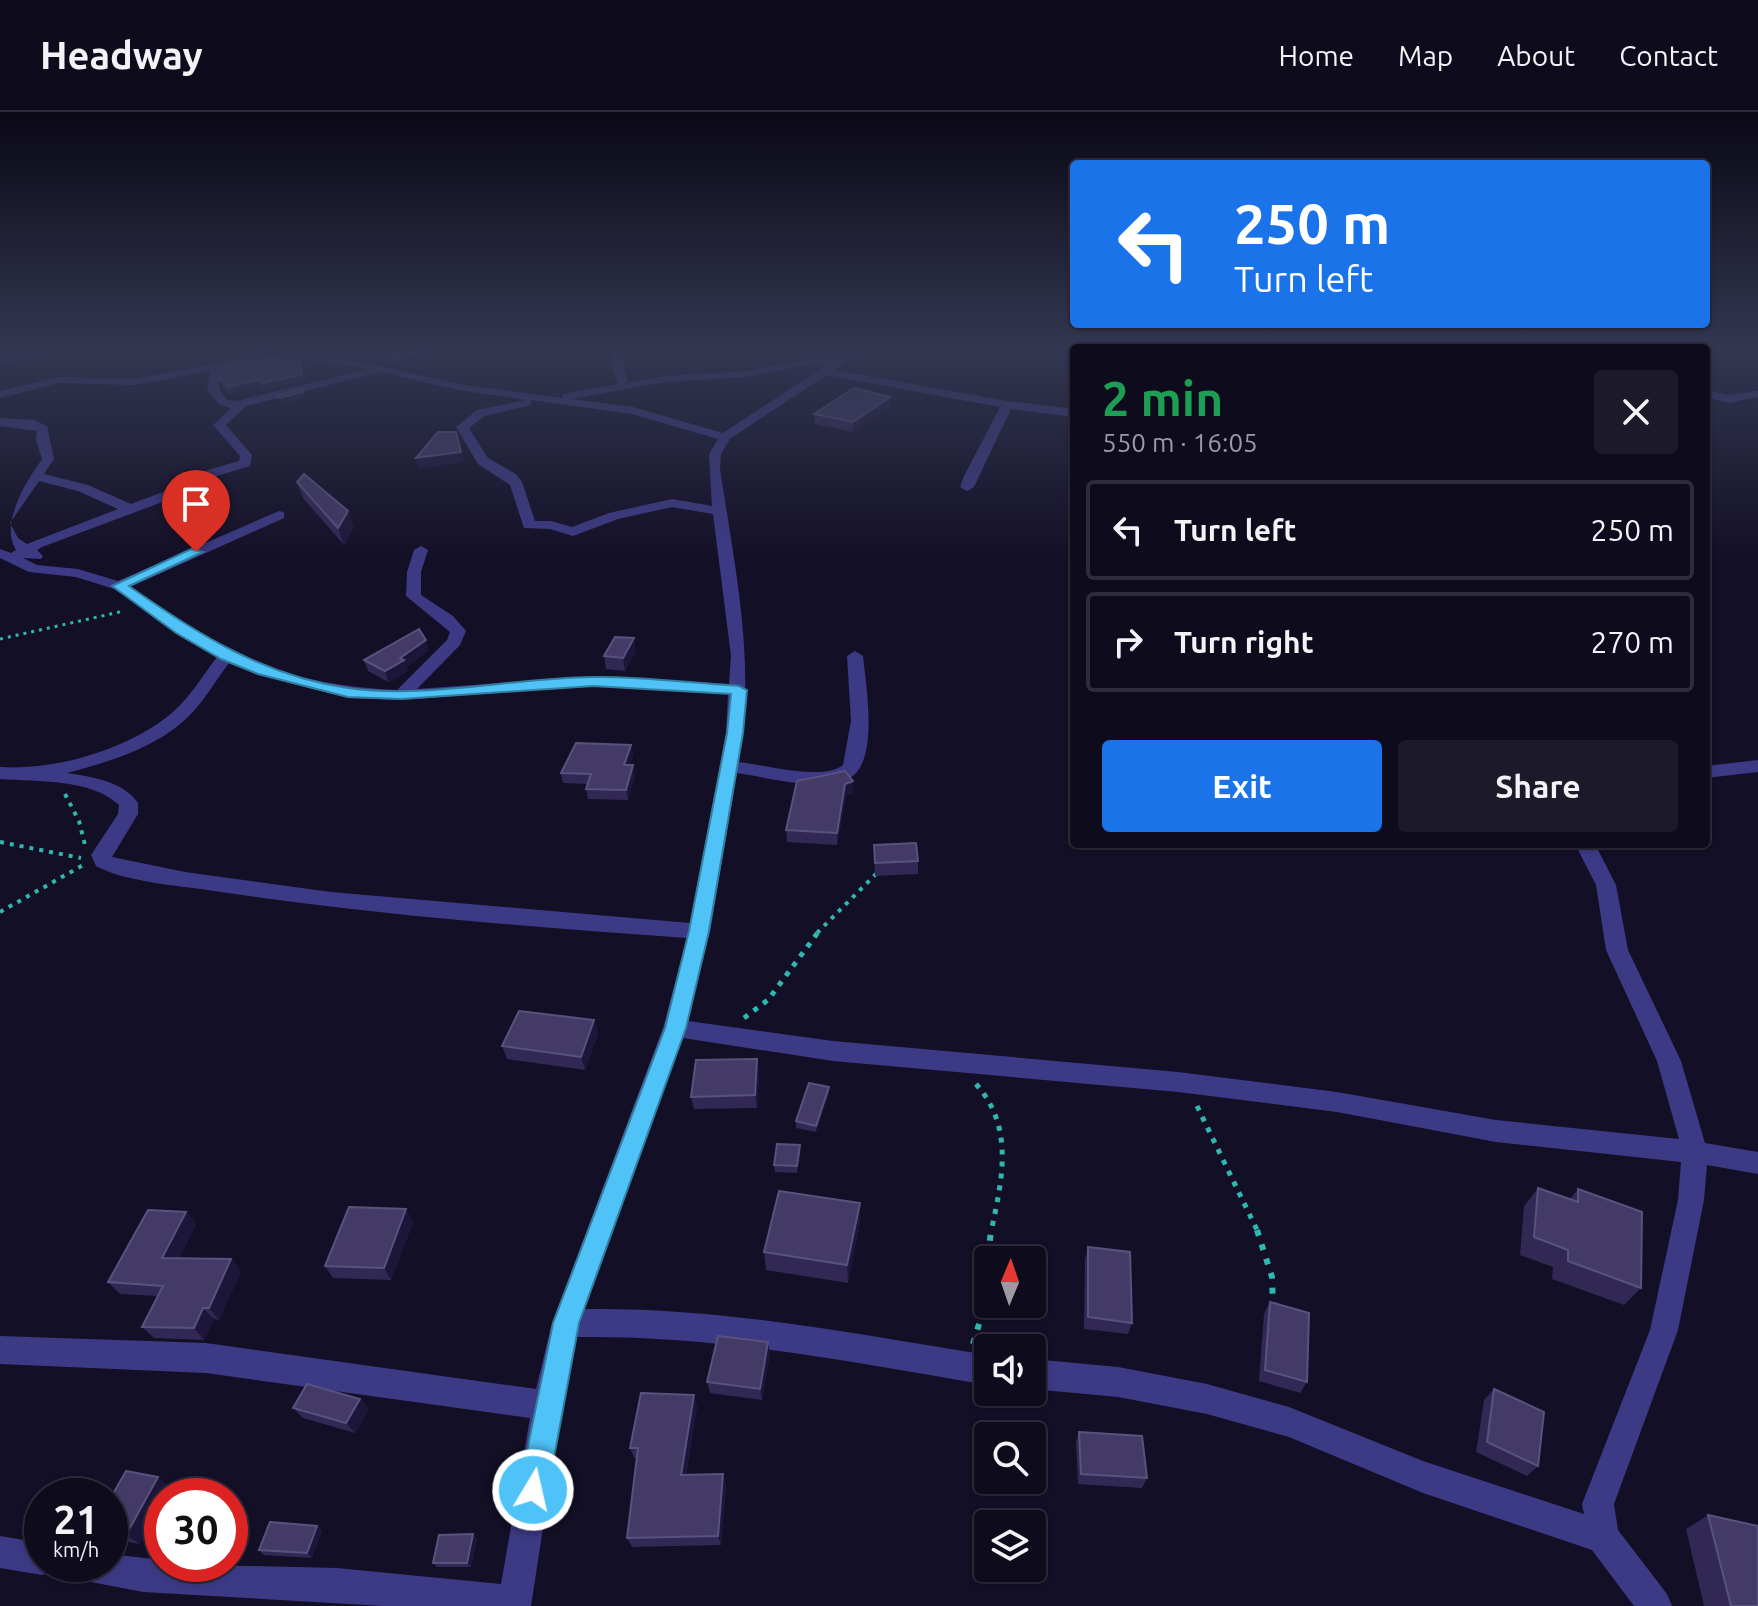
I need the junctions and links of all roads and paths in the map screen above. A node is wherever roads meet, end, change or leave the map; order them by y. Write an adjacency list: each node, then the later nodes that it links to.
1 (224, 421): 10 (street)
2 (469, 421): 11 (street)
3 (672, 421): 7 (street)
4 (750, 421): 7 (street)
5 (1001, 421): 9 (street)
6 (0, 422): 8 (street)
7 (725, 437): 11 (street)
8 (36, 476): 10 (street); 14 (street)
9 (967, 487)
10 (128, 508): 14 (street)
11 (717, 511): 20 (street)
12 (279, 515): 15 (street)
13 (421, 550): 21 (street)
14 (13, 554): 15 (street)
15 (119, 586): 16 (street)
16 (150, 604): 17 (path); 18 (street)
17 (0, 639)
18 (226, 656): 21 (street); 22 (street)
19 (855, 656): 23 (street)
20 (739, 690): 21 (street); 23 (street)
21 (401, 695)
22 (118, 750): 27 (street); 29 (street)
23 (729, 766): 35 (street)
24 (1758, 766): 25 (street)
25 (1710, 772)
26 (0, 773): 27 (street)
27 (23, 775): 28 (street)
28 (55, 779): 29 (street); 32 (path)
29 (93, 784): 32 (street)
30 (0, 842): 34 (path)
31 (1588, 848): 40 (street)
32 (102, 852): 35 (street)
33 (882, 868): 37 (path)
34 (0, 912)
35 (699, 931): 36 (street)
36 (675, 1028): 37 (street); 42 (street)
37 (725, 1033): 38 (street)
38 (958, 1064): 39 (street); 44 (path)
39 (1178, 1082): 40 (street); 43 (path)
40 (1695, 1152): 41 (street); 49 (street)
41 (1758, 1163)
42 (566, 1323): 46 (street); 48 (street)
43 (1272, 1324)
44 (977, 1334)
45 (0, 1350): 48 (street)
46 (974, 1368)
47 (1046, 1375): 49 (street)
48 (547, 1405): 53 (street)
49 (1603, 1537): 54 (street)
50 (0, 1552): 51 (street)
51 (24, 1556)
52 (128, 1573): 53 (street)
53 (514, 1604)
54 (1655, 1606)

